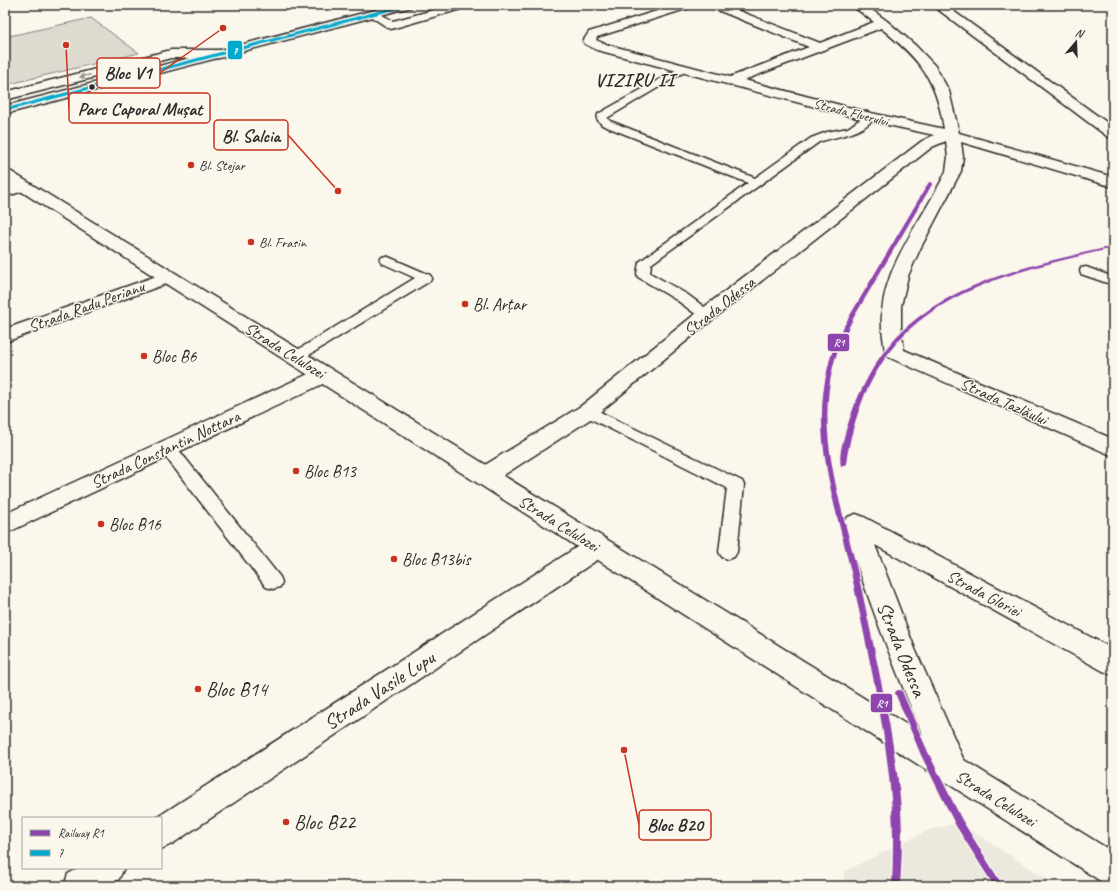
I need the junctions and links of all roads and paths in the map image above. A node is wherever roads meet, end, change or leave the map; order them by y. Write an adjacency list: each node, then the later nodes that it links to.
1 (688, 5): 11 (street, Strada Fluerului)
2 (714, 5): 9 (street)
3 (857, 5): 8 (street)
4 (938, 5): 16 (street)
5 (400, 6): 7 (street)
6 (457, 7): 7 (street)
7 (373, 14): 10 (street)
8 (883, 23): 9 (street); 17 (street)
9 (820, 48): 12 (street)
10 (219, 54): 13 (street, one-way to 13); 14 (street)
11 (683, 69): 12 (street, Strada Fluerului); 18 (lane)
12 (730, 81): 15 (street, Strada Fluerului)
13 (5, 96)
14 (5, 110)
15 (870, 117): 17 (street, Strada Fluerului); 18 (lane)
16 (1113, 134)
17 (952, 135): 19 (street, Strada Fluerului); 25 (street, Strada Odessa); 31 (street, Strada Tazlăului)
18 (756, 182): 25 (lane)
19 (1113, 182)
20 (11, 184): 23 (street, Strada Celulozei)
21 (386, 260): 27 (lane)
22 (1086, 271): 24 (lane)
23 (168, 277): 26 (street, Strada Radu Perianu); 27 (street, Strada Celulozei)
24 (1113, 281)
25 (706, 315): 29 (street, Strada Odessa)
26 (5, 336)
27 (296, 357): 28 (street, Strada Celulozei)
28 (324, 375): 30 (street, Strada Constantin Nottara); 32 (street, Strada Celulozei)
29 (588, 411): 32 (street, Strada Odessa); 36 (lane)
30 (168, 448): 34 (street, Strada Constantin Nottara); 37 (lane)
31 (1113, 448)
32 (484, 476): 35 (street, Strada Celulozei)
33 (856, 523): 38 (street, Strada Gloriei); 39 (street, Strada Odessa)
34 (5, 524)
35 (598, 547): 39 (street, Strada Celulozei); 40 (street, Strada Vasile Lupu)
36 (728, 552)
37 (273, 582)
38 (1113, 662)
39 (954, 772): 42 (street, Strada Celulozei)
40 (162, 832)
41 (106, 869): 43 (street)
42 (1113, 871)
43 (80, 886)

